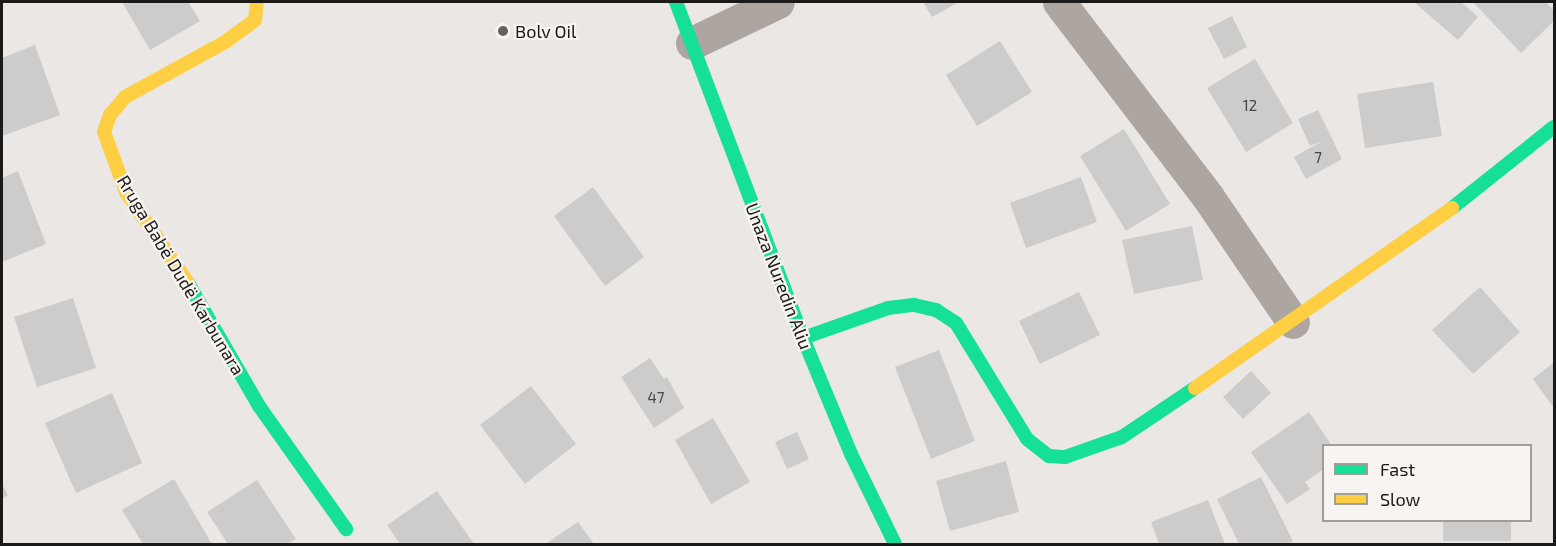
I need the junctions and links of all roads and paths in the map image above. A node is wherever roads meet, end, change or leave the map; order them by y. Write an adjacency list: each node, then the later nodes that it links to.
1 (257, 2): 9 (street, Rruga Babë Dudë Karbunara)
2 (676, 2): 5 (street, Unaza Nuredin Aliu)
3 (777, 2): 5 (street)
4 (1059, 2): 7 (street)
5 (692, 43): 8 (street, Unaza Nuredin Aliu)
6 (1554, 127): 7 (street)
7 (1293, 322): 8 (street)
8 (803, 338): 10 (street, Unaza Nuredin Aliu)
9 (346, 530)
10 (895, 544)

